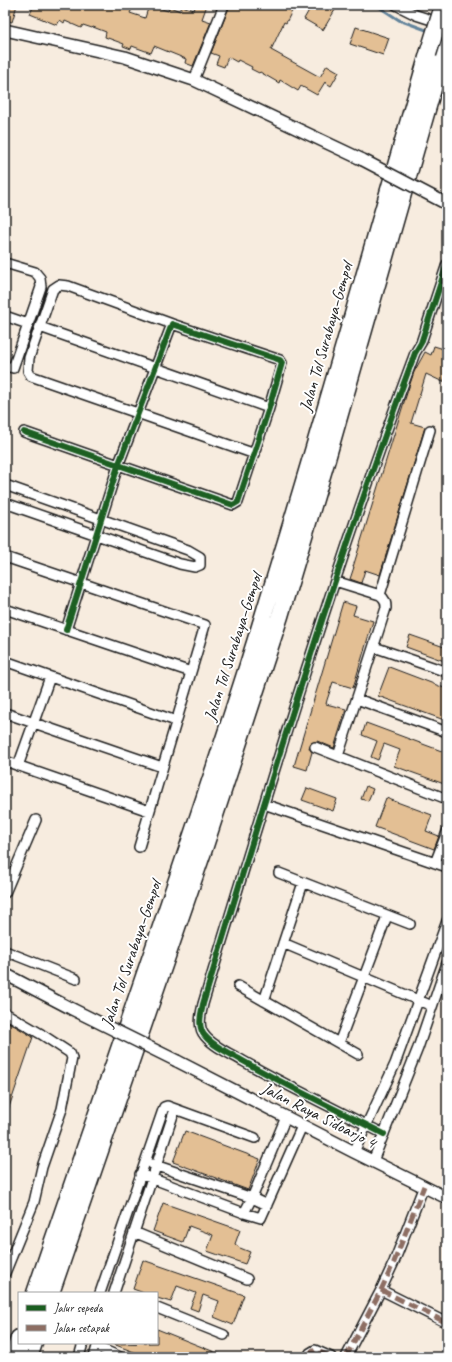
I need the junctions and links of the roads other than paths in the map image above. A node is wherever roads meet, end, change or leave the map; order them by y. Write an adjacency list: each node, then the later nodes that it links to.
1 (224, 5): 8 (street)
2 (396, 5): 4 (street)
3 (443, 6): 7 (highway, Jalan Tol Surabaya–Gempol, bridge)
4 (447, 25)
5 (5, 30): 8 (street)
6 (447, 40): 7 (highway, Jalan Tol Surabaya–Gempol)
7 (435, 56): 98 (highway, Jalan Tol Surabaya–Gempol); 99 (highway, Jalan Tol Surabaya–Gempol)
8 (194, 80): 9 (street, bridge)
9 (447, 204)
10 (5, 263): 13 (street)
11 (447, 264): 29 (street)
12 (5, 316): 13 (street)
13 (28, 324): 16 (street)
14 (172, 324): 15 (street); 17 (street); 18 (street)
15 (40, 327): 17 (street); 19 (street)
16 (5, 366)
17 (155, 368): 18 (street); 19 (street)
18 (269, 408): 22 (street)
19 (138, 413): 22 (street); 23 (street)
20 (430, 430): 31 (street)
21 (24, 432): 23 (street)
22 (255, 454): 23 (street)
23 (118, 466): 26 (street)
24 (5, 485): 26 (street)
25 (5, 503): 27 (street)
26 (101, 519): 27 (street); 27 (street)
27 (96, 535): 30 (street)
28 (5, 557): 30 (street)
29 (335, 581): 31 (street); 50 (street)
30 (81, 583): 33 (street); 36 (street)
31 (380, 595): 34 (street)
32 (5, 609): 33 (street)
33 (66, 630): 36 (street)
34 (374, 647): 37 (street); 39 (street)
35 (5, 661): 38 (street)
36 (191, 672): 41 (street)
37 (447, 672)
38 (50, 677): 41 (street); 42 (street)
39 (357, 699): 43 (street); 45 (street)
40 (5, 713): 42 (street)
41 (176, 721): 48 (street)
42 (33, 723): 47 (street); 48 (street)
43 (447, 732)
44 (315, 748): 45 (street)
45 (338, 756): 49 (street)
46 (5, 761): 47 (street)
47 (18, 766): 51 (street)
48 (162, 767): 51 (street)
49 (447, 799)
50 (264, 804): 55 (street); 78 (street)
51 (149, 811): 54 (street)
52 (36, 820): 59 (street)
53 (447, 832): 55 (street)
54 (139, 847)
55 (435, 863): 56 (street)
56 (447, 867)
57 (279, 873): 58 (street)
58 (303, 883): 60 (street); 63 (street)
59 (5, 893)
60 (387, 916): 62 (street); 67 (street)
61 (447, 921): 70 (street)
62 (410, 924)
63 (283, 943): 67 (street); 71 (street)
64 (5, 951): 68 (street)
65 (447, 964): 72 (street)
66 (5, 974): 77 (street, Jalan Raya Sidoarjo 4, bridge)
67 (363, 976): 70 (street); 74 (street)
68 (76, 979)
69 (238, 986): 71 (street)
70 (418, 1000): 72 (street); 78 (street)
71 (264, 1001): 74 (street)
72 (432, 1006): 80 (street)
73 (5, 1013): 94 (street)
74 (339, 1043): 75 (street)
75 (358, 1054)
76 (175, 1109): 81 (street); 83 (street); 85 (street)
77 (286, 1117): 79 (street, Jalan Raya Sidoarjo 4); 89 (street)
78 (366, 1125): 80 (street); 82 (street)
79 (302, 1126): 82 (street, Jalan Raya Sidoarjo 4); 91 (street)
80 (384, 1134): 84 (street)
81 (255, 1138)
82 (354, 1152): 84 (street, Jalan Raya Sidoarjo 4)
83 (145, 1161): 85 (street); 86 (street)
84 (373, 1161): 88 (street, Jalan Raya Sidoarjo 4)
85 (156, 1165): 87 (street); 89 (street)
86 (140, 1174): 87 (street); 96 (street)
87 (152, 1178): 92 (street); 93 (street)
88 (424, 1186): 90 (street, Jalan Raya Sidoarjo 4); 97 (street)
89 (252, 1198): 91 (street); 92 (street)
90 (447, 1198)
91 (267, 1206): 92 (street)
92 (244, 1213)
93 (134, 1232): 95 (street); 100 (street)
94 (5, 1272)
95 (247, 1278)
96 (101, 1290): 100 (street)
97 (381, 1290): 102 (street); 115 (street)
98 (34, 1292)
99 (51, 1292)
100 (116, 1292)
101 (158, 1308): 103 (street)
102 (447, 1323)
103 (224, 1334)
104 (18, 1341): 108 (highway)
105 (34, 1344): 109 (highway)
106 (83, 1344): 110 (street)
107 (98, 1345): 111 (street); 112 (street)
108 (12, 1357)
109 (29, 1357)
110 (79, 1357)
111 (94, 1357)
112 (120, 1357)
113 (308, 1357): 114 (street)
114 (331, 1357)
115 (346, 1357)

